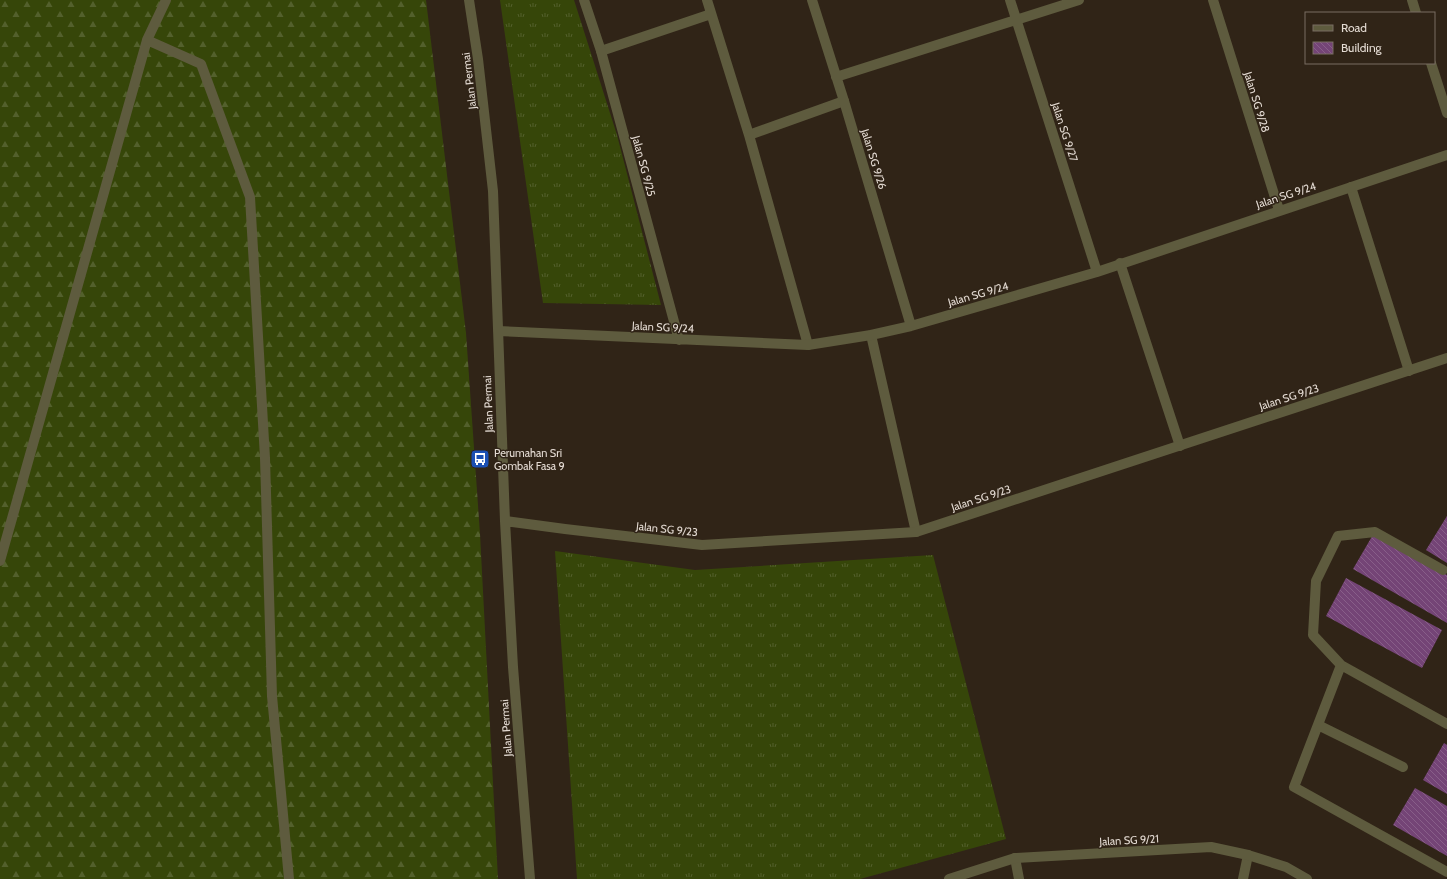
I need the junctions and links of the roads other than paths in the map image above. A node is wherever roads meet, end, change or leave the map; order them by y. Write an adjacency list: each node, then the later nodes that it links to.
1 (166, 0): 13 (street)
2 (469, 0): 26 (street, Jalan Permai)
3 (584, 0): 14 (street, Jalan SG 9/25)
4 (707, 0): 11 (street)
5 (812, 0): 16 (street, Jalan SG 9/26)
6 (1010, 0): 12 (street, Jalan SG 9/27)
7 (1079, 0): 12 (street)
8 (1213, 0): 22 (street, Jalan SG 9/28)
9 (1412, 0): 10 (street)
10 (1416, 12)
11 (711, 14): 14 (street); 19 (street)
12 (1016, 20): 16 (street); 24 (street, Jalan SG 9/27)
13 (147, 40): 35 (street); 44 (street)
14 (601, 51): 28 (street, Jalan SG 9/25)
15 (1432, 64): 18 (street)
16 (836, 77): 17 (street, Jalan SG 9/26)
17 (844, 101): 19 (street); 25 (street, Jalan SG 9/26)
18 (1447, 113)
19 (749, 135): 29 (street)
20 (1447, 155): 21 (street, Jalan SG 9/24)
21 (1351, 186): 22 (street, Jalan SG 9/24); 31 (street)
22 (1279, 210): 23 (street, Jalan SG 9/24)
23 (1120, 263): 24 (street, Jalan SG 9/24); 32 (street)
24 (1097, 272): 25 (street, Jalan SG 9/24)
25 (911, 326): 27 (street, Jalan SG 9/24)
26 (498, 331): 28 (street, Jalan SG 9/24); 33 (street, Jalan Permai)
27 (871, 335): 29 (street, Jalan SG 9/24); 34 (street)
28 (679, 340): 29 (street, Jalan SG 9/24)
29 (808, 345)
30 (1447, 358): 31 (street, Jalan SG 9/23)
31 (1409, 371): 32 (street, Jalan SG 9/23)
32 (1180, 446): 34 (street, Jalan SG 9/23)
33 (505, 521): 34 (street, Jalan SG 9/23); 45 (street, Jalan Permai)
34 (916, 532)
35 (0, 561)
36 (1443, 570): 37 (street)
37 (1342, 665): 38 (street); 39 (street)
38 (1447, 724)
39 (1318, 725): 40 (street); 43 (street)
40 (1403, 767)
41 (1248, 855): 42 (street, Jalan SG 9/21); 48 (street); 49 (street, Jalan SG 9/21)
42 (1015, 858): 46 (street, Jalan SG 9/21); 47 (street)
43 (1447, 872)
44 (289, 879)
45 (530, 879)
46 (949, 879)
47 (1019, 879)
48 (1242, 879)
49 (1308, 879)

